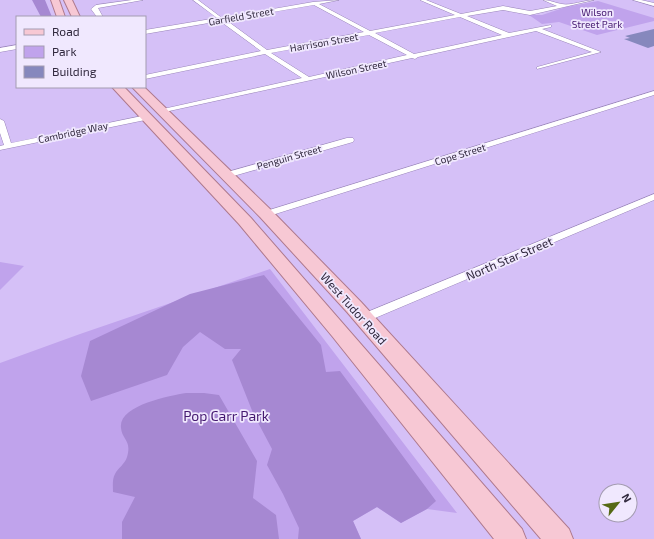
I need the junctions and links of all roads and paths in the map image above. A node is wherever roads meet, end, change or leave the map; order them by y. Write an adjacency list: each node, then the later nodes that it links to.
1 (55, 0): 15 (main road)
2 (68, 0): 16 (main road)
3 (141, 0): 17 (street)
4 (195, 0): 18 (street)
5 (307, 0): 11 (street)
6 (337, 0): 11 (street, Garfield Street)
7 (422, 0): 14 (street)
8 (545, 0): 13 (street)
9 (592, 0): 13 (street)
10 (635, 0): 12 (street)
11 (314, 4): 18 (street, Garfield Street); 22 (street)
12 (654, 5)
13 (563, 6): 14 (street, Harrison Street)
14 (461, 15): 22 (street, Harrison Street); 23 (street)
15 (61, 16)
16 (76, 16)
17 (99, 16)
18 (222, 19): 21 (street, Garfield Street); 26 (street)
19 (549, 26): 20 (street, Wilson Street)
20 (538, 28): 23 (street, Wilson Street); 28 (street)
21 (146, 32)
22 (370, 33): 26 (street, Harrison Street); 27 (street)
23 (508, 35): 27 (street, Wilson Street)
24 (16, 47): 25 (street)
25 (0, 50)
26 (266, 52): 29 (street, Harrison Street); 30 (street)
27 (415, 57): 30 (street, Wilson Street)
28 (539, 68)
29 (146, 77)
30 (308, 79): 35 (street, Wilson Street)
31 (119, 88): 35 (main road, West Tudor Road)
32 (124, 88): 35 (main road)
33 (139, 88): 35 (main road, West Tudor Road)
34 (654, 93): 41 (street, Cope Street)
35 (155, 114): 38 (street, Cambridge Way); 39 (main road, West Tudor Road); 43 (main road, West Tudor Road)
36 (0, 120): 38 (street)
37 (350, 140): 39 (street, Penguin Street)
38 (4, 147)
39 (227, 175): 41 (main road, West Tudor Road)
40 (654, 197): 42 (street, North Star Street)
41 (266, 214): 42 (main road, West Tudor Road)
42 (364, 318): 44 (main road, West Tudor Road)
43 (512, 539)
44 (559, 539)

